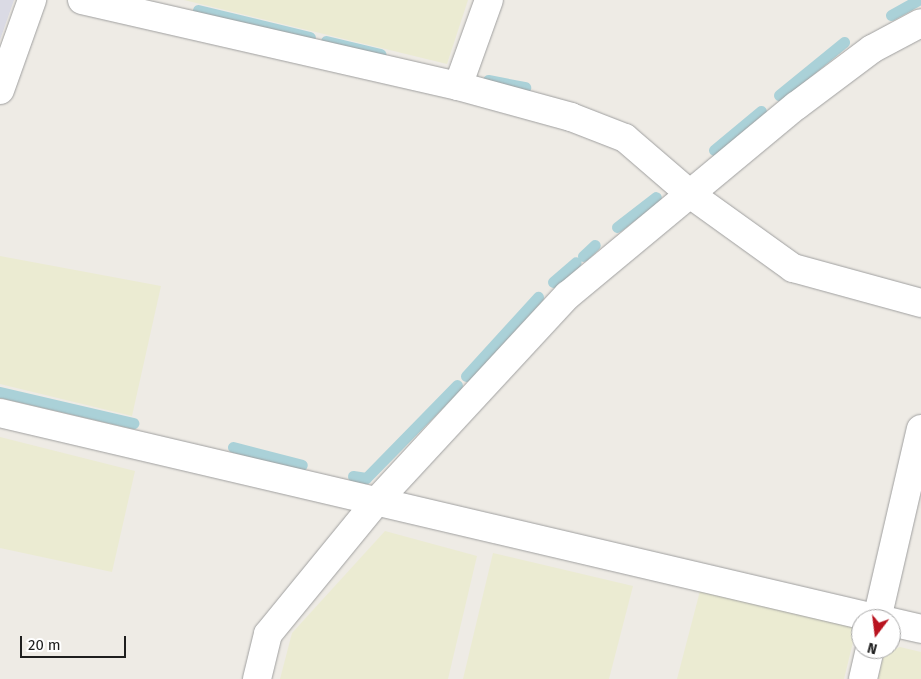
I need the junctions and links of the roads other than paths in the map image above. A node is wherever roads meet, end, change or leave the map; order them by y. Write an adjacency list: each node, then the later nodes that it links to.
1 (32, 0): 7 (street)
2 (82, 0): 4 (street)
3 (489, 0): 6 (street)
4 (170, 10): 6 (street)
5 (921, 24): 8 (street)
6 (458, 86): 8 (street)
7 (0, 90)
8 (690, 194): 9 (street); 12 (street)
9 (921, 303)
10 (0, 413): 12 (street)
11 (921, 428): 13 (street)
12 (376, 502): 14 (street); 18 (street)
13 (879, 609)
14 (851, 613)
15 (901, 624): 16 (street)
16 (921, 629)
17 (868, 659): 19 (street)
18 (257, 679)
19 (863, 679)

